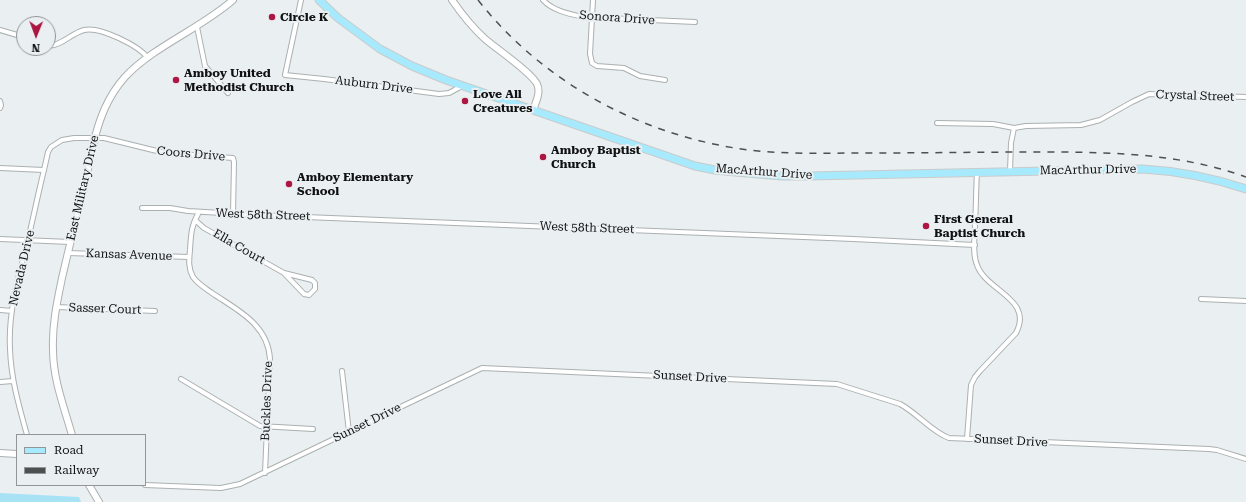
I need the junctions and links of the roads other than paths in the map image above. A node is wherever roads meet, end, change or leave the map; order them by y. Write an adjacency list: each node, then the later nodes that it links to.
1 (233, 0): 9 (street, East Military Drive)
2 (301, 0): 15 (street, Auburn Drive)
3 (319, 0): 15 (main road, MacArthur Drive)
4 (452, 0): 20 (street)
5 (543, 0): 7 (street, Sonora Drive)
6 (593, 0): 7 (street)
7 (592, 17): 8 (street, Sonora Drive); 14 (street)
8 (695, 22)
9 (197, 27): 13 (street, East Military Drive); 16 (street)
10 (0, 30): 11 (street)
11 (16, 35)
12 (56, 44): 13 (street)
13 (148, 58): 23 (street, East Military Drive)
14 (665, 80)
15 (462, 86): 20 (main road, MacArthur Drive)
16 (228, 93)
17 (1246, 97): 22 (street, Crystal Street)
18 (0, 101): 19 (street)
19 (0, 108)
20 (533, 110): 27 (main road, MacArthur Drive)
21 (937, 123): 22 (street, Crystal Street)
22 (1014, 128): 26 (street)
23 (95, 137): 25 (street, Nevada Drive); 31 (street, Coors Drive); 35 (street, East Military Drive)
24 (0, 168): 25 (street)
25 (44, 170): 34 (street, Nevada Drive)
26 (1010, 171): 27 (main road, MacArthur Drive); 28 (main road, MacArthur Drive)
27 (977, 172): 36 (street)
28 (1246, 189)
29 (142, 208): 30 (street, West 58th Street)
30 (199, 212): 31 (street, West 58th Street); 32 (street, West 58th Street)
31 (233, 214): 36 (street, West 58th Street)
32 (195, 220): 38 (street, Buckles Drive); 39 (street, Ella Court)
33 (0, 239): 34 (street, Kansas Avenue)
34 (28, 240): 35 (street, Kansas Avenue); 44 (street, Nevada Drive)
35 (70, 242): 37 (street, East Military Drive)
36 (975, 245): 55 (street)
37 (68, 254): 38 (street, Kansas Avenue); 42 (street, East Military Drive)
38 (189, 257): 50 (street, Buckles Drive)
39 (284, 273): 39 (street, Ella Court)
40 (1201, 299): 41 (street)
41 (1246, 301)
42 (56, 307): 45 (street, Sasser Court); 54 (street, East Military Drive)
43 (0, 310): 44 (street)
44 (12, 311): 48 (street, Nevada Drive)
45 (155, 311)
46 (342, 371): 52 (street)
47 (181, 379): 50 (street)
48 (13, 381): 49 (street); 53 (street, Nevada Drive)
49 (0, 382)
50 (266, 427): 51 (street); 59 (street, Buckles Drive)
51 (313, 429)
52 (349, 432): 55 (street, Sunset Drive); 59 (street, Sunset Drive)
53 (28, 434)
54 (72, 434)
55 (967, 439): 58 (street, Sunset Drive)
56 (0, 453): 57 (street)
57 (16, 454)
58 (1246, 459)
59 (264, 473): 60 (street, Sunset Drive)
60 (146, 485)
61 (90, 486): 62 (street)
62 (99, 502)

